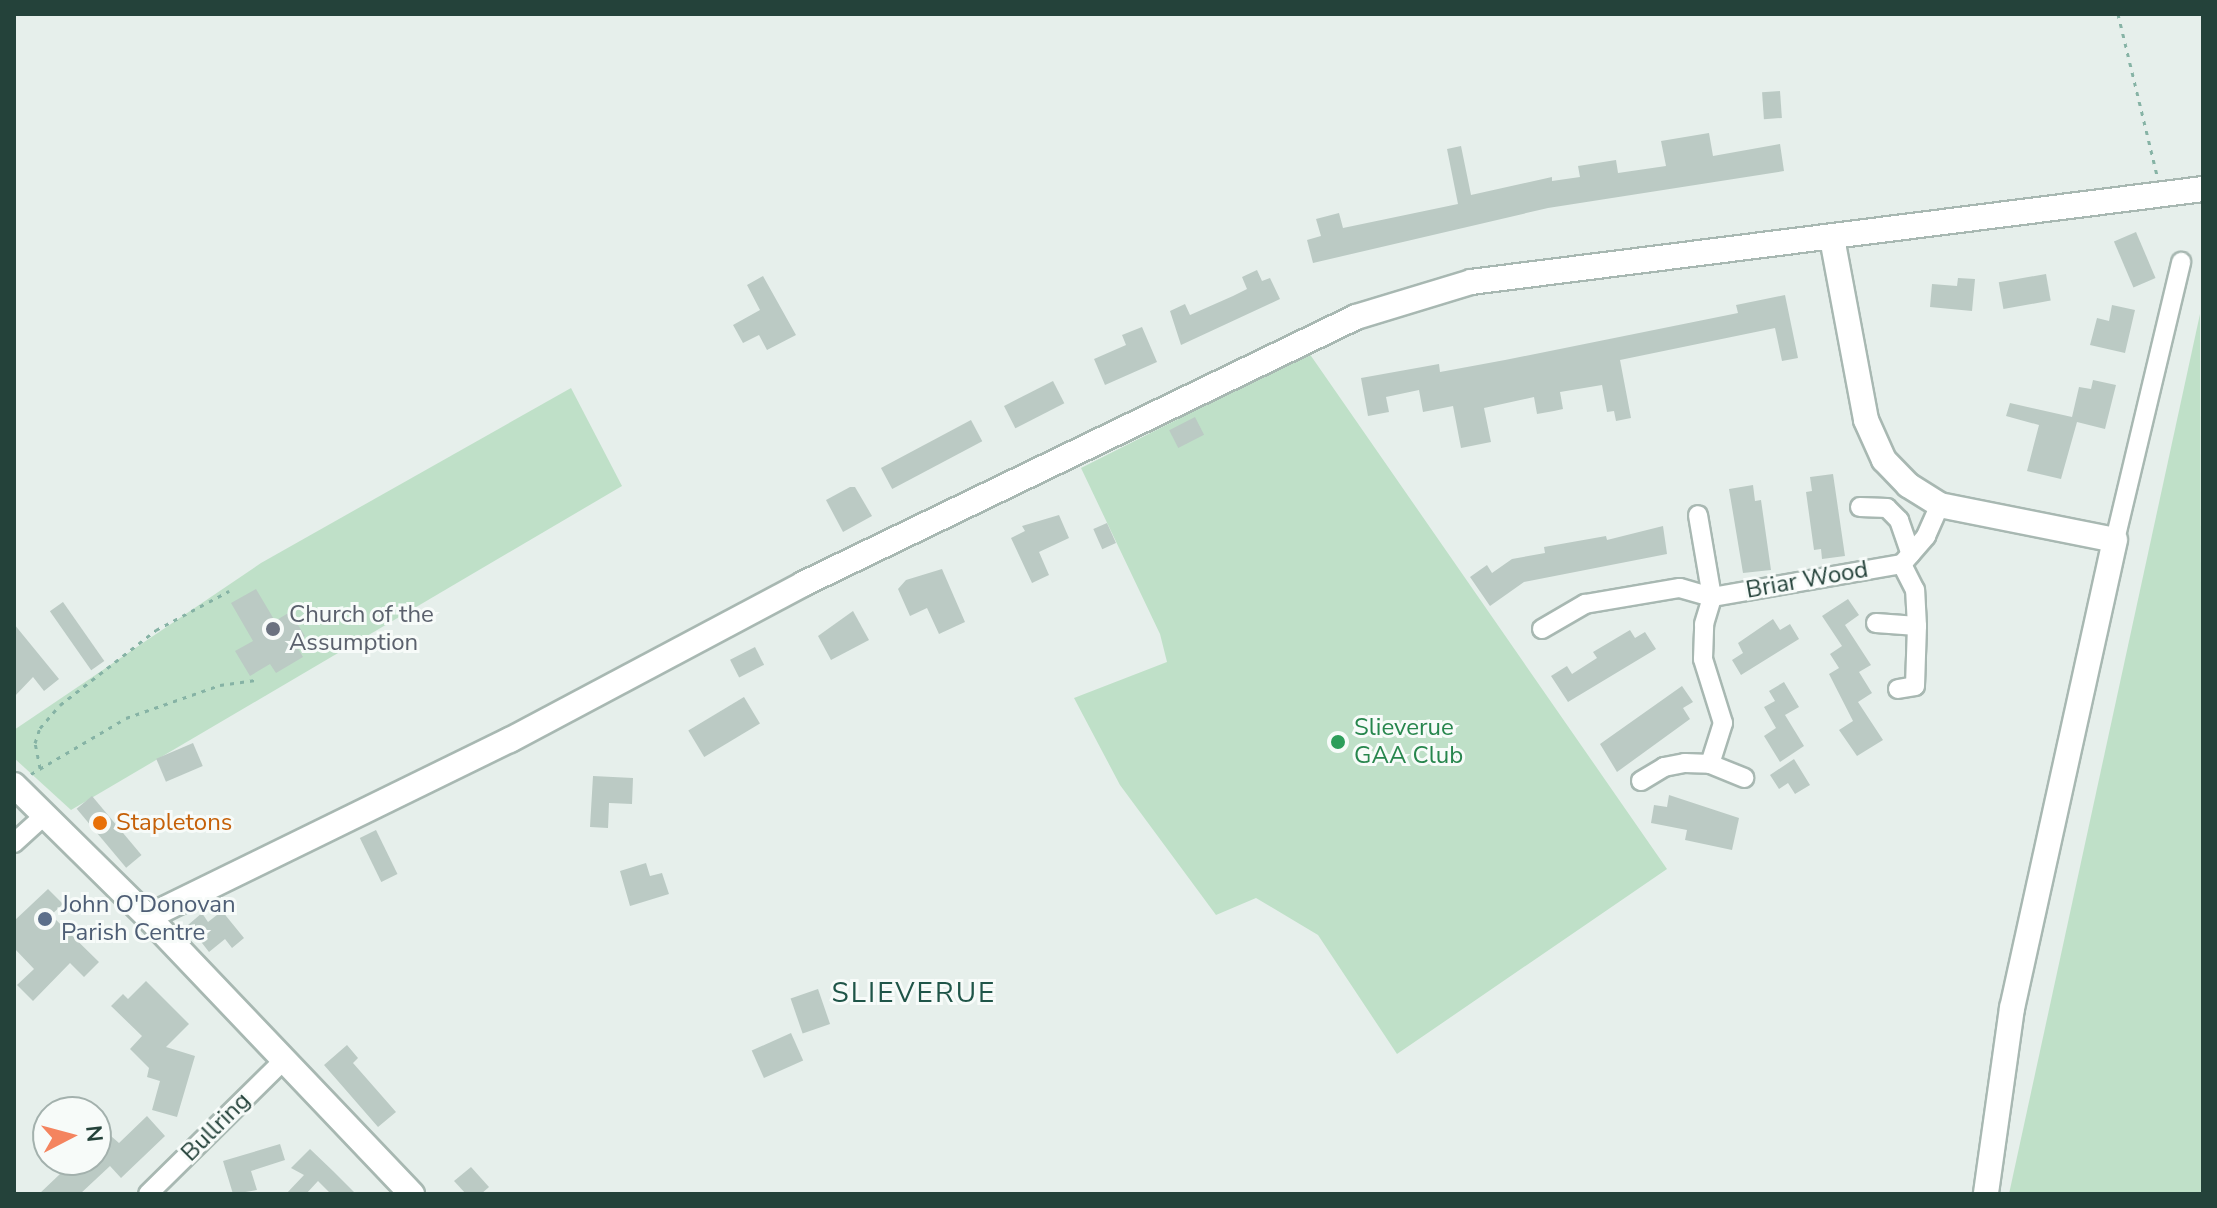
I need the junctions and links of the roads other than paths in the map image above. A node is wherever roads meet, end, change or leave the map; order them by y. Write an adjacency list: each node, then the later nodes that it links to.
1 (2200, 189): 2 (street)
2 (1832, 238): 4 (street); 20 (street)
3 (2181, 262): 7 (street)
4 (1940, 505): 7 (street); 8 (street)
5 (1860, 507): 8 (street, Briar Wood)
6 (1698, 515): 9 (street, Briar Wood)
7 (2115, 540): 24 (street)
8 (1906, 559): 9 (street, Briar Wood); 11 (street, Briar Wood)
9 (1712, 597): 12 (street, Briar Wood); 14 (street, Briar Wood)
10 (1876, 623): 11 (street)
11 (1917, 626): 13 (street, Briar Wood)
12 (1542, 629)
13 (1898, 689)
14 (1710, 764): 15 (street); 16 (street)
15 (1744, 778)
16 (1641, 781)
17 (14, 785): 18 (street)
18 (46, 814): 19 (street); 20 (street)
19 (14, 843)
20 (148, 917): 21 (street)
21 (283, 1061): 22 (street, Bullring); 23 (street)
22 (148, 1194)
23 (412, 1194)
24 (1986, 1194)

